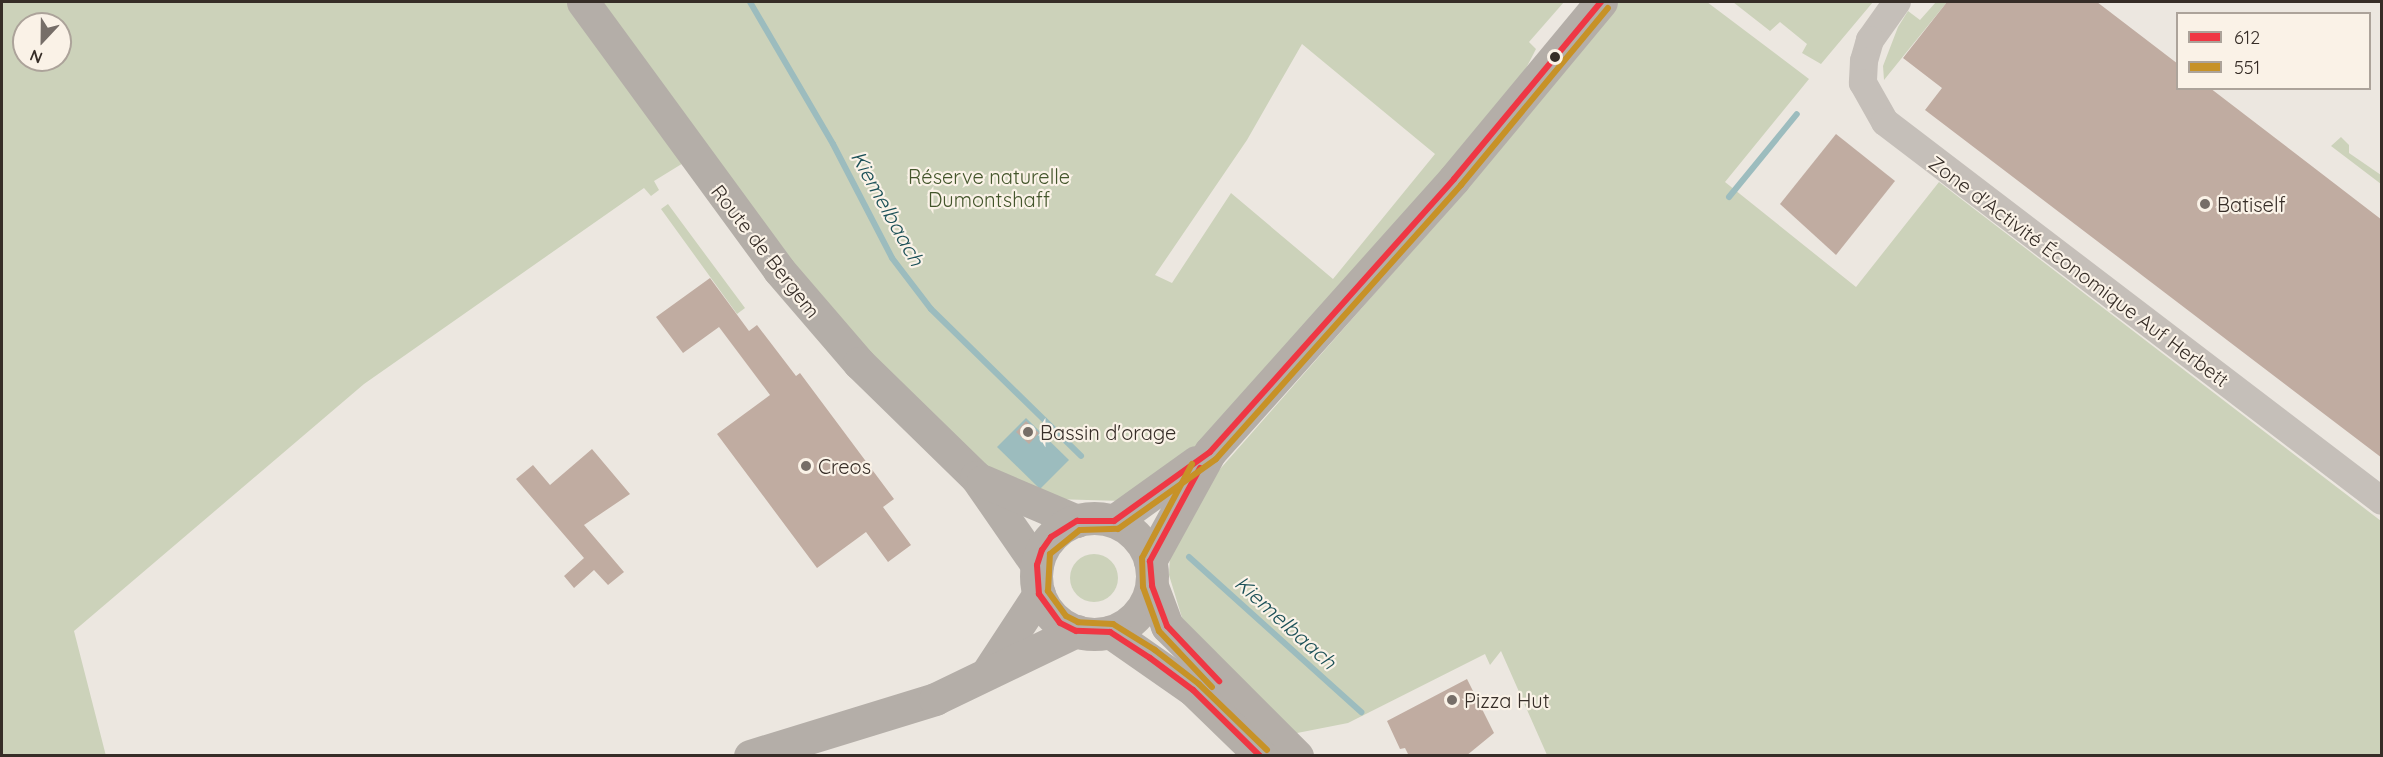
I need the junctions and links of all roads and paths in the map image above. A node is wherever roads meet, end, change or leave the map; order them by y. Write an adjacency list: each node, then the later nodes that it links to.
1 (583, 2): 5 (main road, Route de Bergem)
2 (1601, 2): 4 (main road)
3 (1897, 2): 6 (street, Zone d'Activité Économique Auf Herbett)
4 (1210, 452): 8 (main road); 9 (main road)
5 (976, 477): 7 (main road, Route de Bergem); 10 (main road, Route de Bergem)
6 (2382, 501)
7 (1077, 521): 8 (main road); 10 (main road)
8 (1113, 521): 9 (main road)
9 (1151, 573): 12 (main road); 17 (main road)
10 (1038, 579): 11 (main road); 13 (main road)
11 (1076, 631): 12 (main road); 13 (main road)
12 (1110, 632): 16 (main road)
13 (988, 672): 14 (main road)
14 (784, 750): 15 (main road)
15 (750, 756)
16 (1261, 756)
17 (1297, 756)

